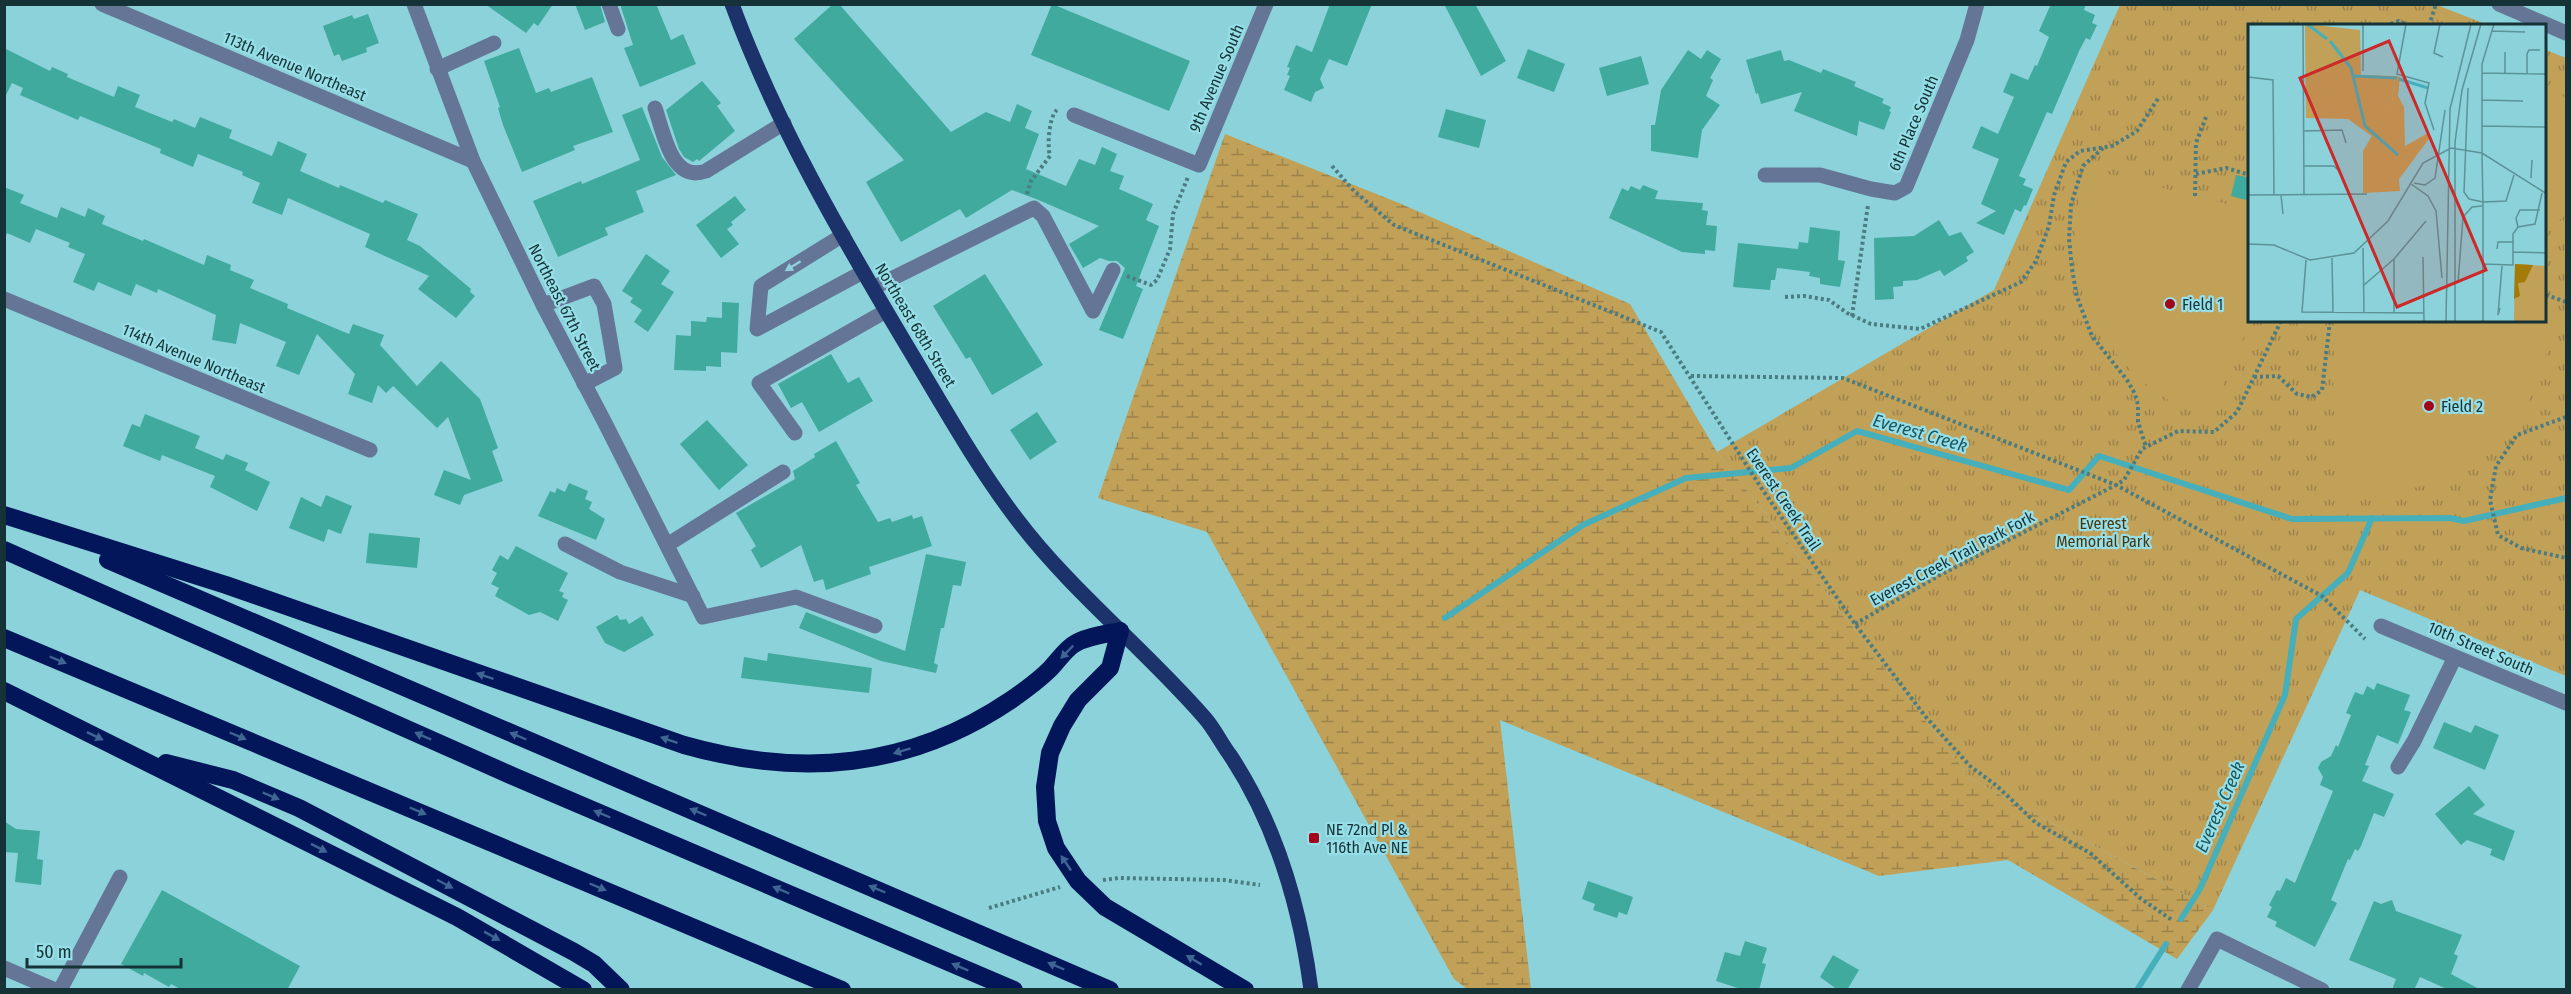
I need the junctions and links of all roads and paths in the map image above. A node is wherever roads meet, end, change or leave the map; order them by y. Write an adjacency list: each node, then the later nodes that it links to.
1 (102, 4): 24 (street, 113th Avenue Northeast)
2 (414, 4): 17 (street, Northeast 67th Street)
3 (609, 4): 14 (street)
4 (732, 4): 22 (main road, Northeast 68th Street)
5 (1266, 4): 25 (street, 9th Avenue South)
6 (1977, 4): 30 (street, 6th Place South)
7 (2436, 4): 11 (path)
8 (2499, 4): 12 (street)
9 (2391, 24): 10 (path)
10 (2406, 24)
11 (2430, 24)
12 (2545, 24)
13 (2547, 25): 15 (street)
14 (618, 29)
15 (2566, 33)
16 (494, 43): 17 (street)
17 (437, 69): 24 (street, Northeast 67th Street)
18 (2159, 97): 23 (path)
19 (656, 108): 22 (street)
20 (1074, 115): 25 (street); 32 (path)
21 (2206, 117): 27 (path)
22 (784, 123): 33 (main road, Northeast 68th Street)
23 (2103, 147): 43 (path); 51 (path)
24 (473, 161): 41 (street, Northeast 67th Street)
25 (1199, 165): 34 (path)
26 (1332, 166): 46 (path, Everest Creek Trail)
27 (2196, 174): 28 (path); 31 (path)
28 (2248, 174)
29 (1765, 175): 30 (street, 6th Place South)
30 (1871, 189): 43 (path)
31 (2194, 196)
32 (1020, 215): 34 (street); 36 (street)
33 (843, 235): 35 (main road, Northeast 68th Street); 35 (street, one-way to 35)
34 (1113, 270)
35 (863, 272): 36 (main road, Northeast 68th Street)
36 (873, 288): 42 (main road, Northeast 68th Street)
37 (2547, 295): 40 (path)
38 (1785, 297): 43 (path)
39 (4, 299): 52 (street, 114th Avenue Northeast)
40 (2566, 302)
41 (543, 306): 48 (street, Northeast 67th Street); 48 (street)
42 (886, 310): 50 (street); 64 (main road, Northeast 68th Street)
43 (1852, 316)
44 (2281, 322): 47 (path)
45 (2330, 322): 47 (path)
46 (1690, 376): 54 (path); 61 (path, Everest Creek Trail)
47 (2254, 377): 51 (path)
48 (584, 384): 57 (street, Northeast 67th Street)
49 (2566, 417): 59 (path)
50 (795, 433)
51 (2144, 448): 54 (path, Everest Creek Trail Park Fork)
52 (370, 450)
53 (783, 472): 57 (street)
54 (2116, 485): 61 (path, Everest Creek Trail Park Fork); 66 (path)
55 (4, 515): 64 (highway, one-way to 55); 85 (highway, one-way to 55)
56 (565, 544): 60 (street)
57 (667, 546): 60 (street, Northeast 67th Street)
58 (4, 550): 84 (highway, one-way to 58)
59 (2566, 558)
60 (693, 596): 62 (street, Northeast 67th Street)
61 (1855, 624): 77 (path, Everest Creek Trail)
62 (875, 626)
63 (2381, 626): 67 (street, 10th Street South)
64 (1120, 631): 86 (highway, one-way to 64); 87 (main road, Northeast 68th Street)
65 (4, 638): 83 (highway, one-way to 83)
66 (2365, 639)
67 (2455, 657): 69 (street, 10th Street South); 71 (street)
68 (4, 691): 70 (highway, one-way to 70)
69 (2566, 704)
70 (135, 756): 81 (highway, one-way to 81); 82 (highway, one-way to 82)
71 (2398, 767)
72 (120, 878): 80 (street)
73 (1096, 881): 74 (path)
74 (1260, 885)
75 (1064, 886): 76 (path)
76 (989, 908)
77 (2172, 920)
78 (4, 968): 79 (street)
79 (55, 990)
80 (60, 990)
81 (583, 990)
82 (621, 990)
83 (842, 990)
84 (1014, 990)
85 (1110, 990)
86 (1245, 990)
87 (1311, 990)
88 (2188, 990): 89 (street)
89 (2322, 990)

